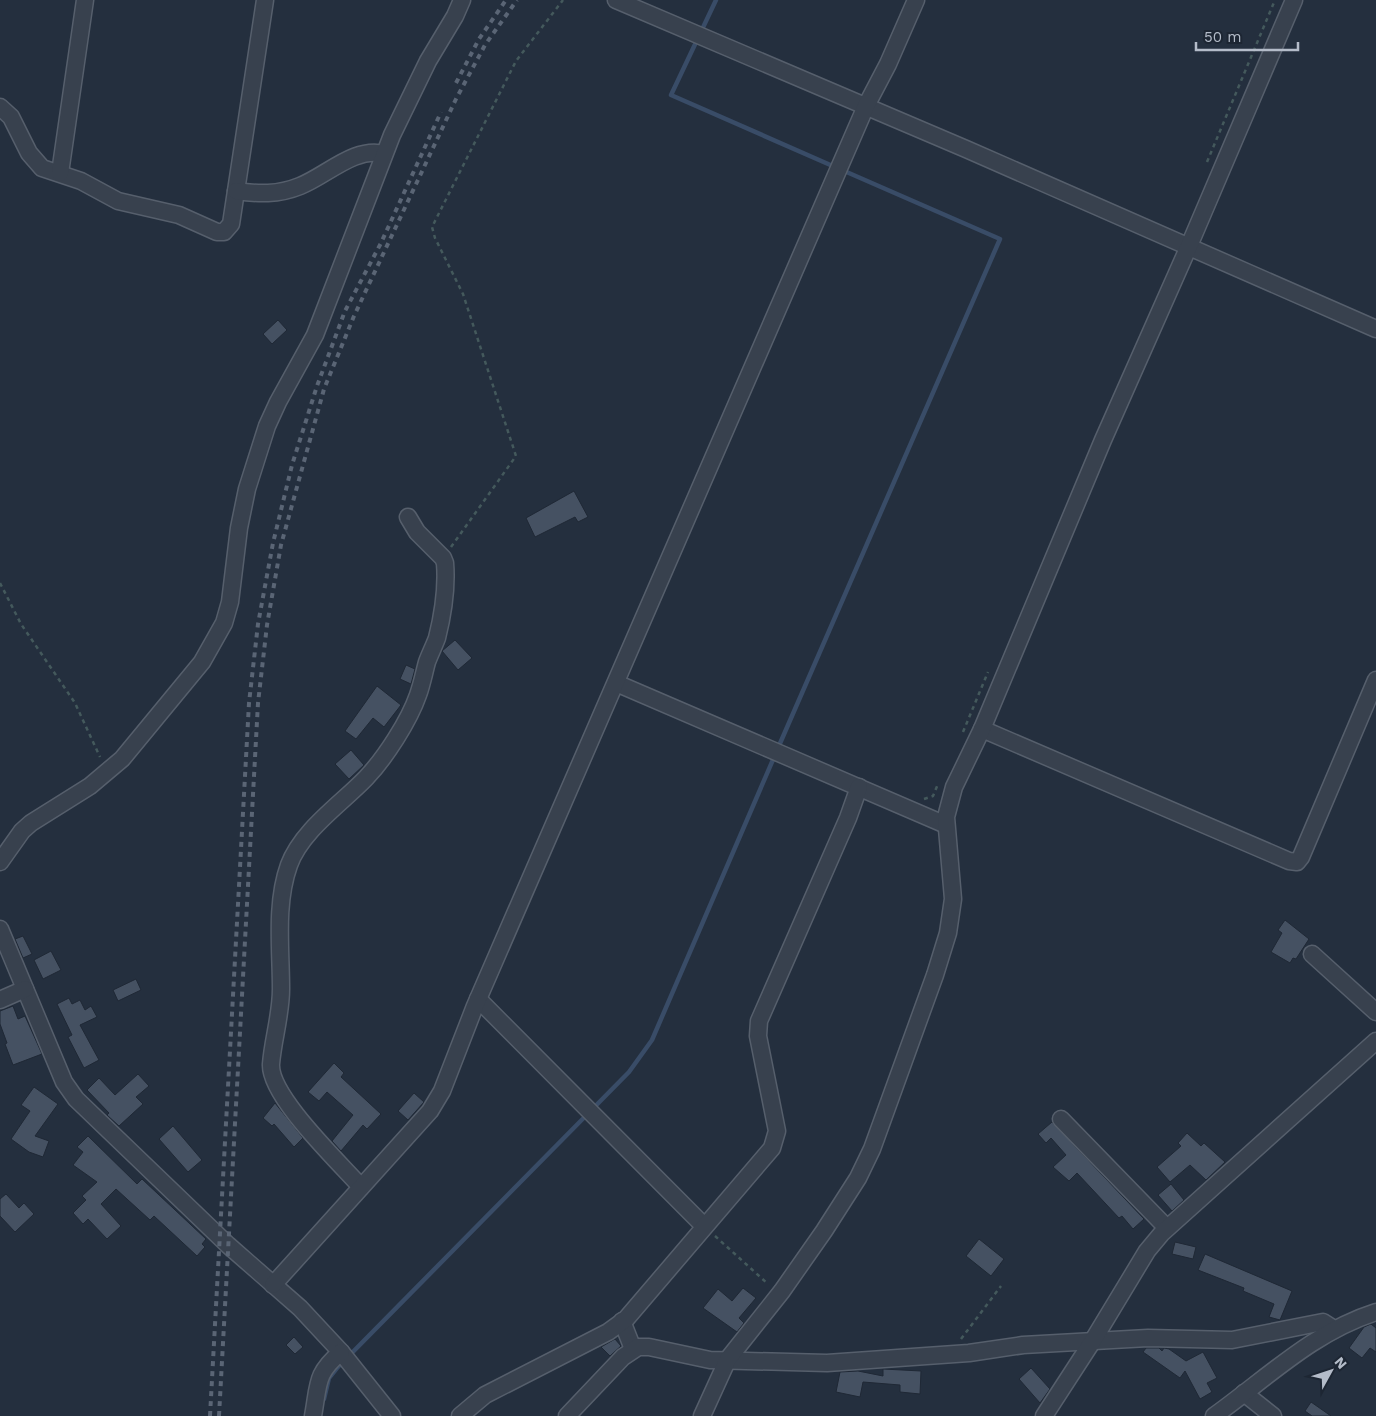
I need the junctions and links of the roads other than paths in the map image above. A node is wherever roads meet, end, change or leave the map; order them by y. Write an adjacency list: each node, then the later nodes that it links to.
1 (85, 0): 10 (street)
2 (265, 0): 11 (street)
3 (462, 0): 9 (street)
4 (616, 0): 7 (street)
5 (916, 0): 7 (street)
6 (1294, 0): 12 (street)
7 (866, 106): 12 (street); 16 (street)
8 (0, 107): 10 (street)
9 (384, 154): 11 (street); 20 (street)
10 (60, 174): 11 (street)
11 (236, 191)
12 (1189, 246): 13 (street); 17 (street)
13 (1376, 329)
14 (408, 518): 29 (street)
15 (1376, 680): 17 (street)
16 (616, 683): 18 (street); 24 (street)
17 (982, 729): 19 (street)
18 (859, 788): 19 (street); 30 (street)
19 (946, 825): 39 (street)
20 (0, 862)
21 (0, 929): 23 (street)
22 (1312, 954): 26 (street)
23 (25, 989): 25 (street); 32 (street)
24 (478, 999): 29 (street); 30 (street)
25 (0, 1000)
26 (1376, 1012)
27 (1376, 1040): 31 (street)
28 (1061, 1119): 31 (street)
29 (362, 1187): 32 (street)
30 (704, 1226): 34 (street)
31 (1167, 1228): 36 (street)
32 (273, 1284): 38 (street)
33 (1374, 1315): 35 (street)
34 (622, 1321): 37 (street); 43 (street)
35 (1334, 1329): 36 (street); 40 (street)
36 (1092, 1342): 39 (street); 46 (street)
37 (632, 1349): 39 (street); 44 (street)
38 (341, 1352): 41 (street); 42 (street)
39 (727, 1361): 45 (street)
40 (1244, 1393): 47 (street); 48 (street)
41 (313, 1416)
42 (392, 1416)
43 (460, 1416)
44 (567, 1416)
45 (702, 1416)
46 (1044, 1416)
47 (1214, 1416)
48 (1273, 1416)

